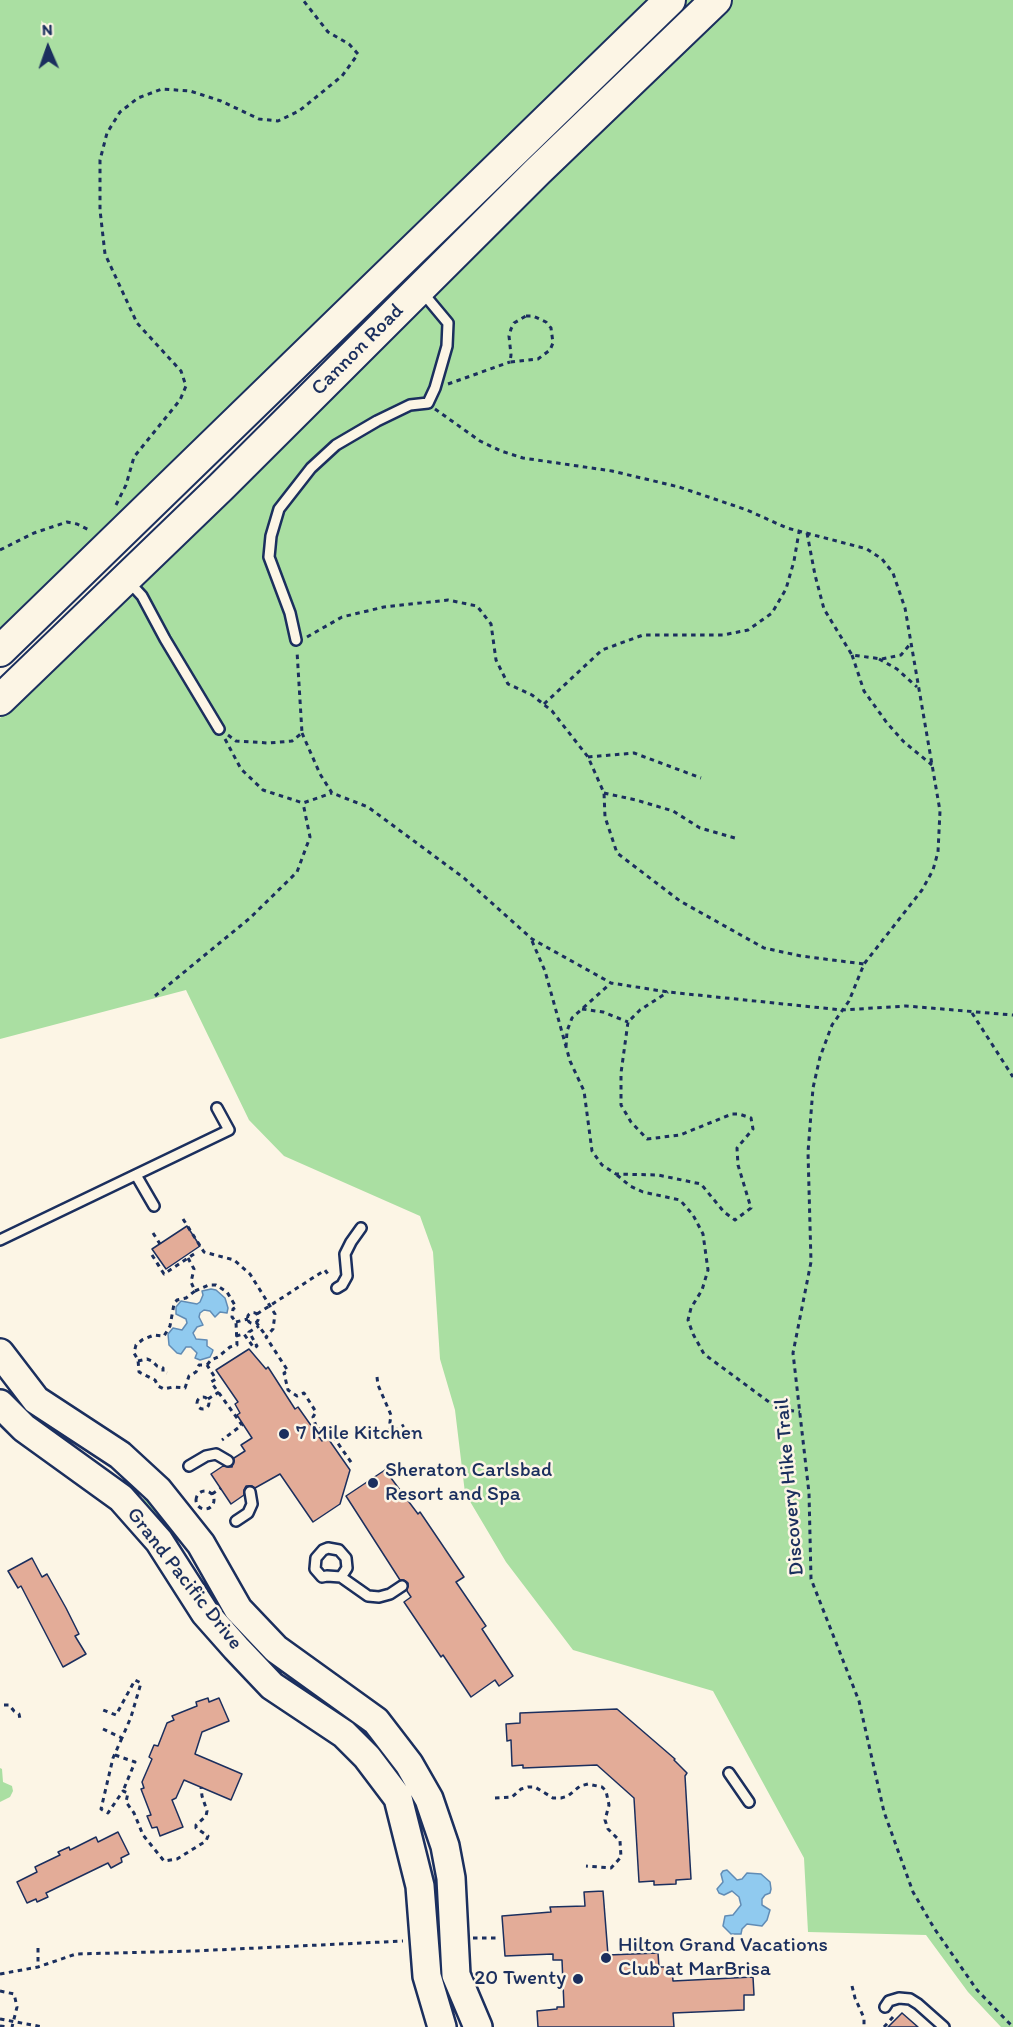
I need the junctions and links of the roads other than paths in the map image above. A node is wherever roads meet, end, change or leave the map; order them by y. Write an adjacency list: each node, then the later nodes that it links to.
1 (670, 0): 6 (main road, Cannon Road)
2 (716, 0): 3 (main road, Cannon Road)
3 (419, 290): 4 (main road, Cannon Road); 5 (lane)
4 (126, 579): 7 (main road, Cannon Road); 8 (lane)
5 (296, 640)
6 (0, 651)
7 (0, 700)
8 (219, 729)
9 (217, 1108): 10 (lane)
10 (136, 1175): 11 (lane); 13 (lane)
11 (154, 1206)
12 (361, 1228): 14 (lane)
13 (0, 1240)
14 (337, 1288)
15 (0, 1353): 16 (street, Grand Pacific Drive)
16 (20, 1381): 17 (street); 21 (street, Grand Pacific Drive)
17 (0, 1398)
18 (0, 1404): 23 (street, Grand Pacific Drive)
19 (228, 1461): 20 (lane)
20 (189, 1466)
21 (141, 1473): 23 (street); 31 (street, Grand Pacific Drive)
22 (250, 1492): 24 (lane)
23 (118, 1496): 30 (street, Grand Pacific Drive)
24 (236, 1521)
25 (341, 1577): 26 (lane)
26 (402, 1587)
27 (729, 1773): 28 (lane)
28 (749, 1802)
29 (885, 2007): 32 (lane)
30 (442, 2027)
31 (478, 2027)
32 (944, 2027)

